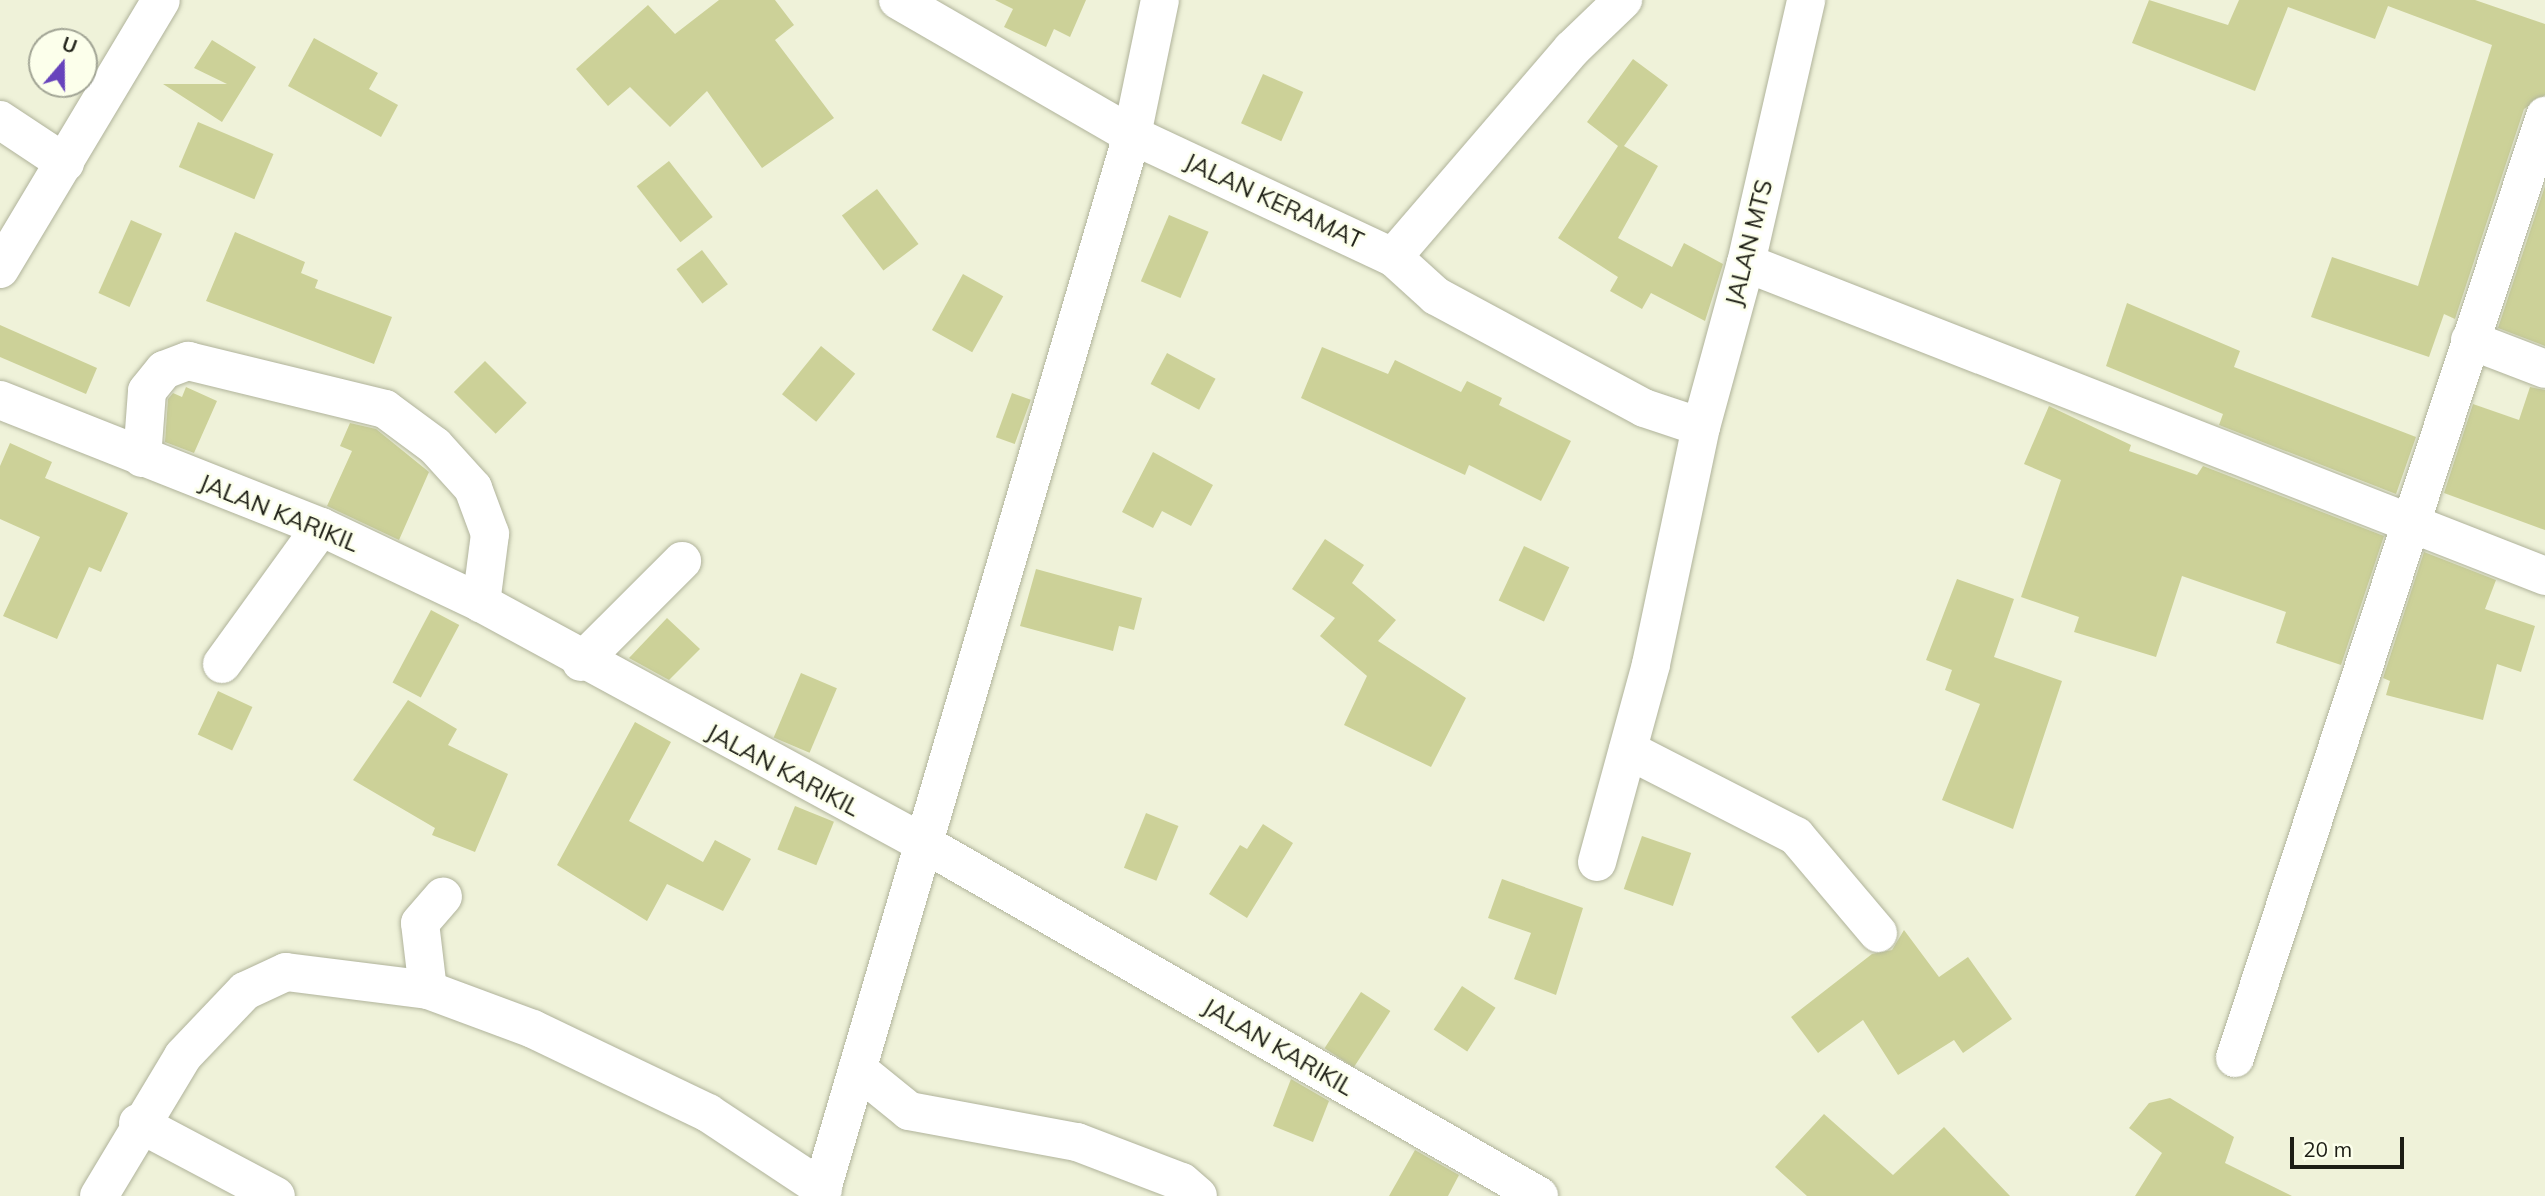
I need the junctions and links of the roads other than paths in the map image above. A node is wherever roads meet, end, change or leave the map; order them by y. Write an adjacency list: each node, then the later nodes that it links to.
1 (161, 0): 9 (main road)
2 (898, 0): 8 (main road, JALAN KERAMAT)
3 (1160, 0): 8 (main road)
4 (1623, 0): 10 (main road)
5 (1806, 0): 11 (main road, JALAN MTS)
6 (2545, 116): 13 (main road)
7 (0, 120): 9 (main road)
8 (1132, 135): 10 (main road, JALAN KERAMAT); 26 (main road)
9 (65, 163): 12 (main road)
10 (1393, 257): 16 (main road, JALAN KERAMAT)
11 (1746, 264): 16 (main road, JALAN MTS); 18 (main road)
12 (0, 268)
13 (2470, 340): 14 (main road); 18 (main road)
14 (2545, 369)
15 (0, 400): 17 (main road, JALAN KARIKIL)
16 (1701, 427): 25 (main road, JALAN MTS)
17 (142, 458): 19 (main road, JALAN KARIKIL); 22 (main road)
18 (2412, 526): 21 (main road); 31 (main road)
19 (321, 527): 22 (main road, JALAN KARIKIL); 24 (main road)
20 (682, 561): 23 (main road)
21 (2545, 576)
22 (481, 603): 23 (main road, JALAN KARIKIL)
23 (581, 662): 26 (main road, JALAN KARIKIL)
24 (222, 664)
25 (1628, 750): 27 (main road, JALAN MTS); 29 (main road)
26 (923, 843): 32 (main road); 38 (main road, JALAN KARIKIL)
27 (1597, 862)
28 (443, 897): 30 (main road)
29 (1878, 933)
30 (428, 990): 33 (main road); 34 (main road)
31 (2235, 1058)
32 (861, 1072): 34 (main road); 37 (main road)
33 (138, 1123): 35 (main road); 36 (main road)
34 (821, 1192)
35 (99, 1196)
36 (276, 1196)
37 (1198, 1196)
38 (1539, 1196)

